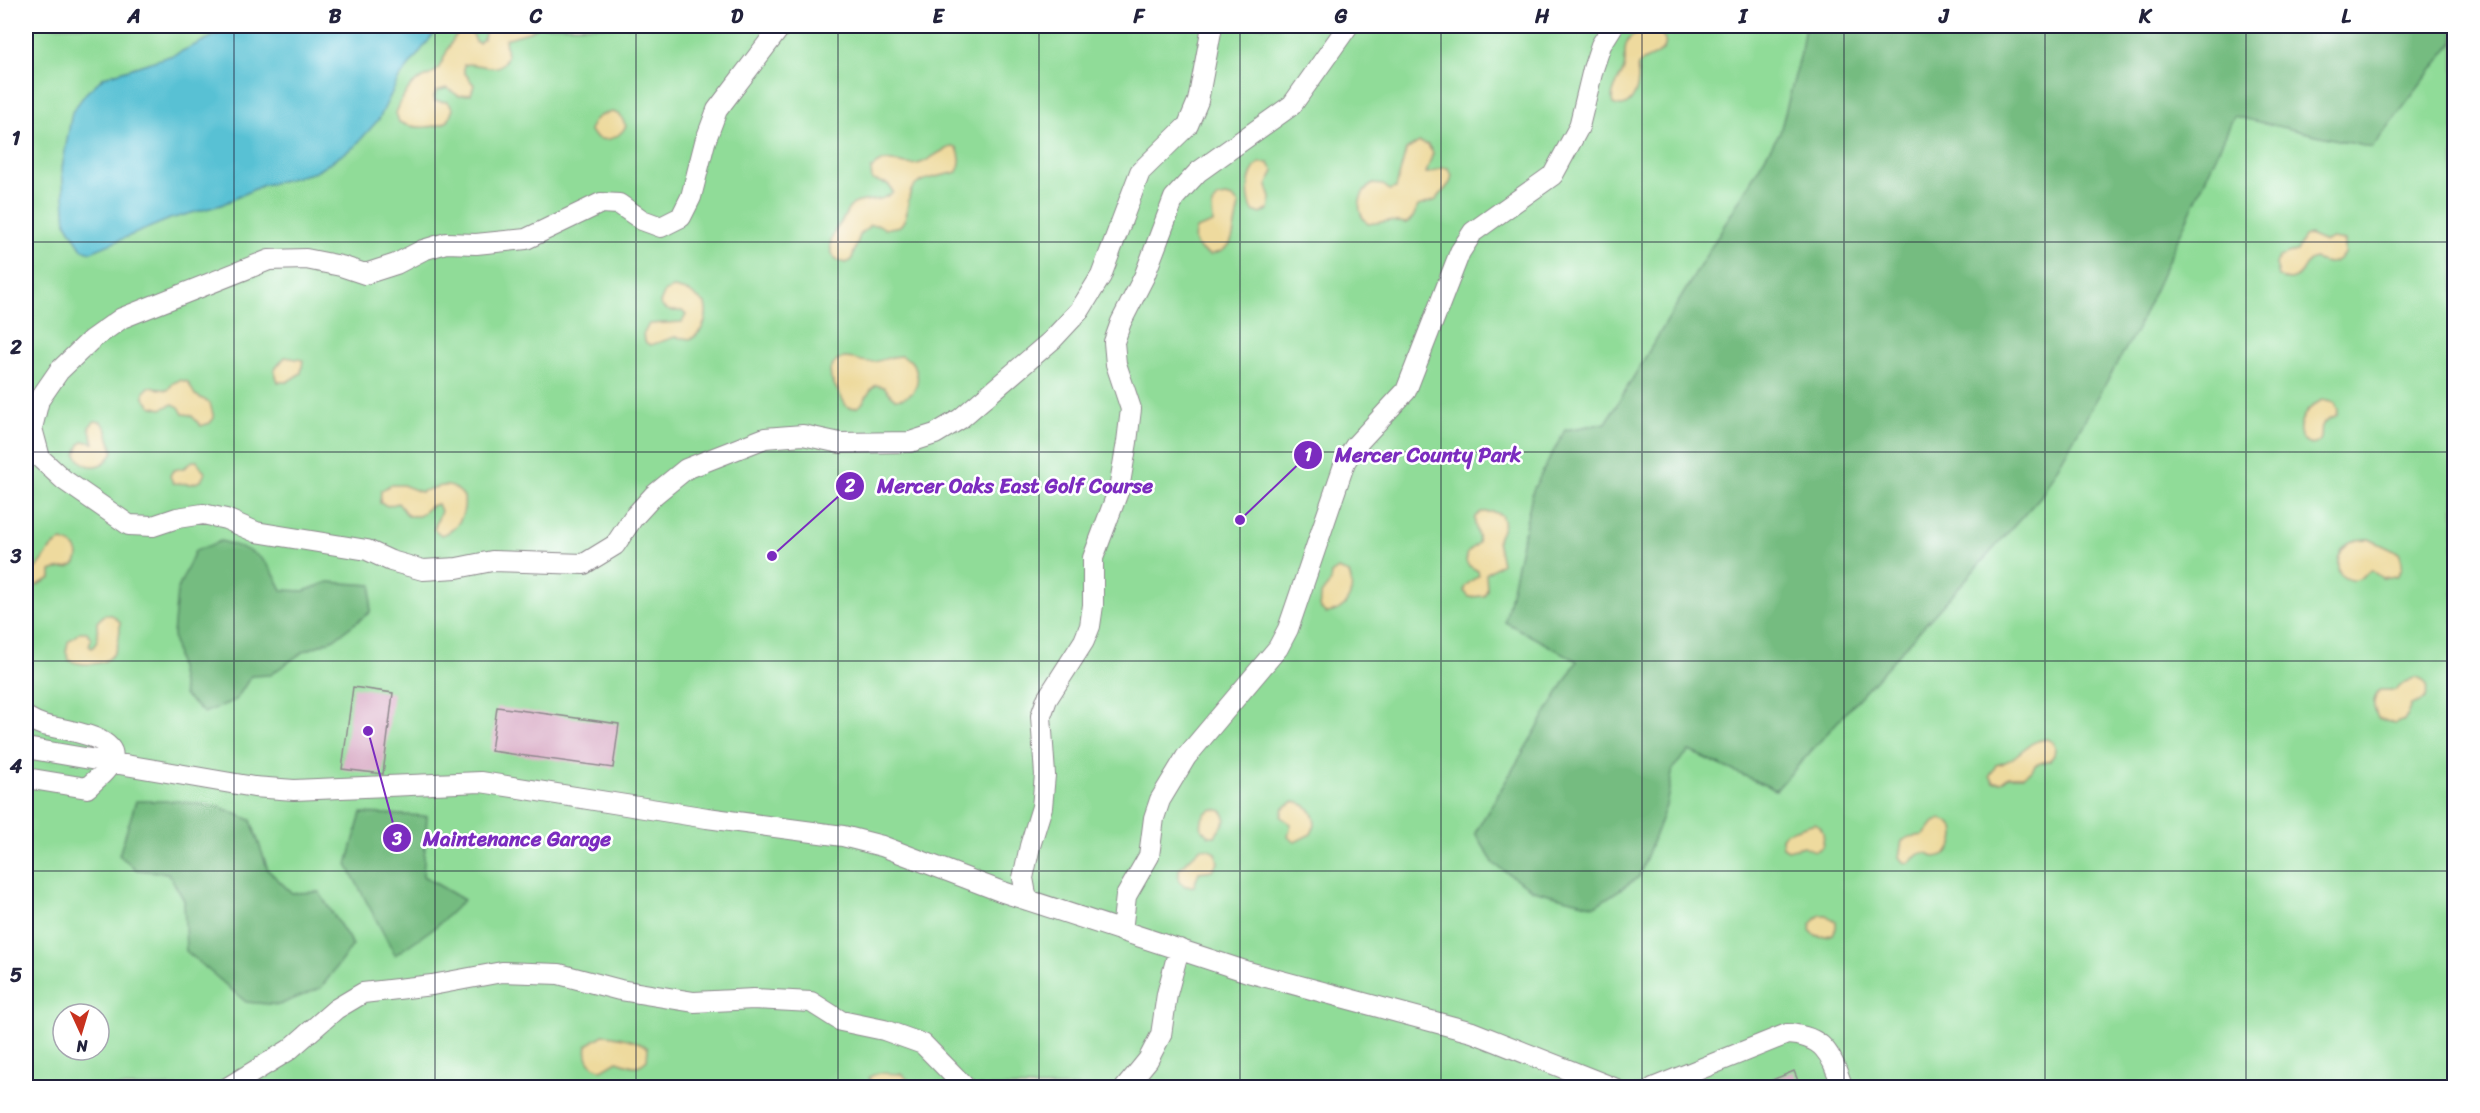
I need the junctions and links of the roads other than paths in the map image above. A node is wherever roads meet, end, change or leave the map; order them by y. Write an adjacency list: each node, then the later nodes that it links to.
1 (781, 26): 2 (lane)
2 (1212, 26)
3 (1348, 26): 9 (lane)
4 (1612, 26): 10 (lane)
5 (26, 717): 7 (lane)
6 (26, 748): 7 (lane)
7 (112, 762): 8 (lane); 9 (lane)
8 (26, 778)
9 (1027, 900): 10 (lane)
10 (1122, 931): 11 (lane)
11 (1179, 949): 14 (lane); 15 (lane)
12 (227, 1088): 13 (lane)
13 (966, 1088)
14 (1125, 1088)
15 (1614, 1088)
16 (1653, 1088): 17 (lane)
17 (1844, 1088)

